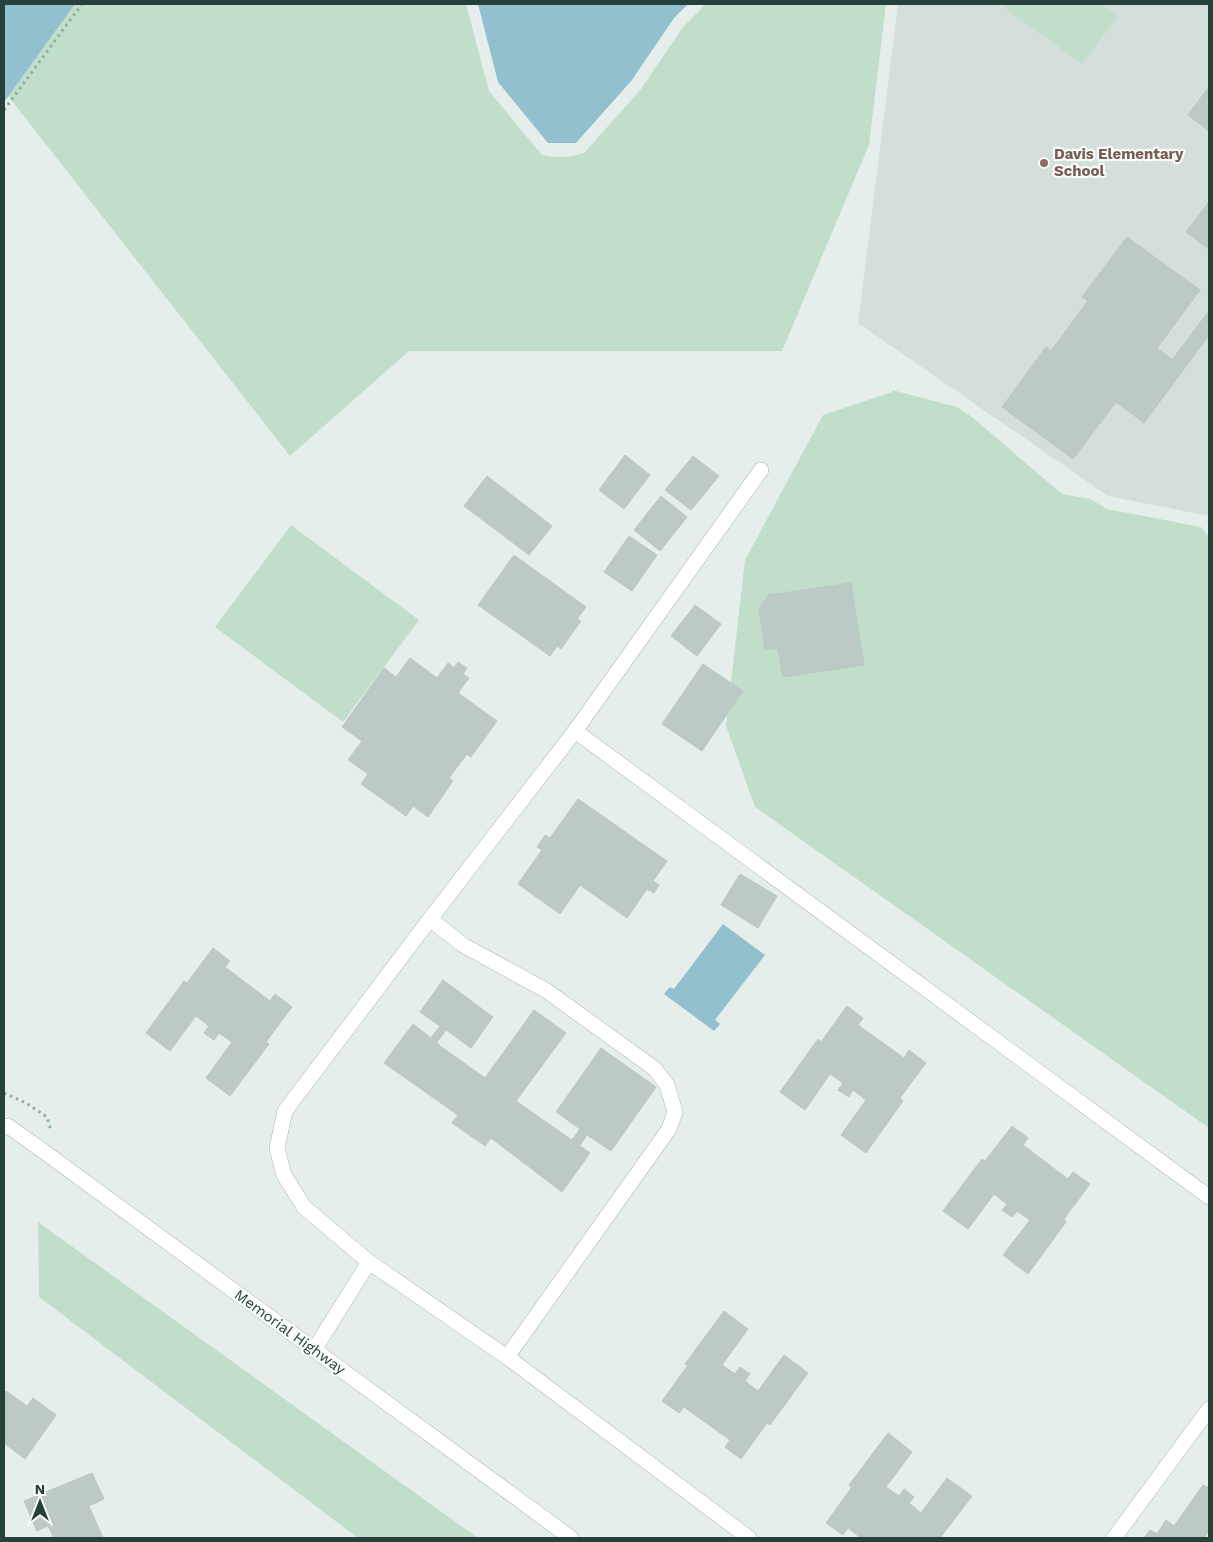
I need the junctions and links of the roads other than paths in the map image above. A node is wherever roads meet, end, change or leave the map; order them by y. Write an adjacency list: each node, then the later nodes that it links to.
1 (761, 470): 2 (street)
2 (575, 730): 3 (street); 5 (street)
3 (430, 919): 6 (street); 8 (street)
4 (6, 1127): 7 (street, Memorial Highway)
5 (1209, 1197)
6 (369, 1262): 7 (street); 8 (street)
7 (314, 1350): 10 (street, Memorial Highway)
8 (507, 1357): 11 (street)
9 (1209, 1409): 12 (street)
10 (571, 1538)
11 (749, 1538)
12 (1114, 1538)

